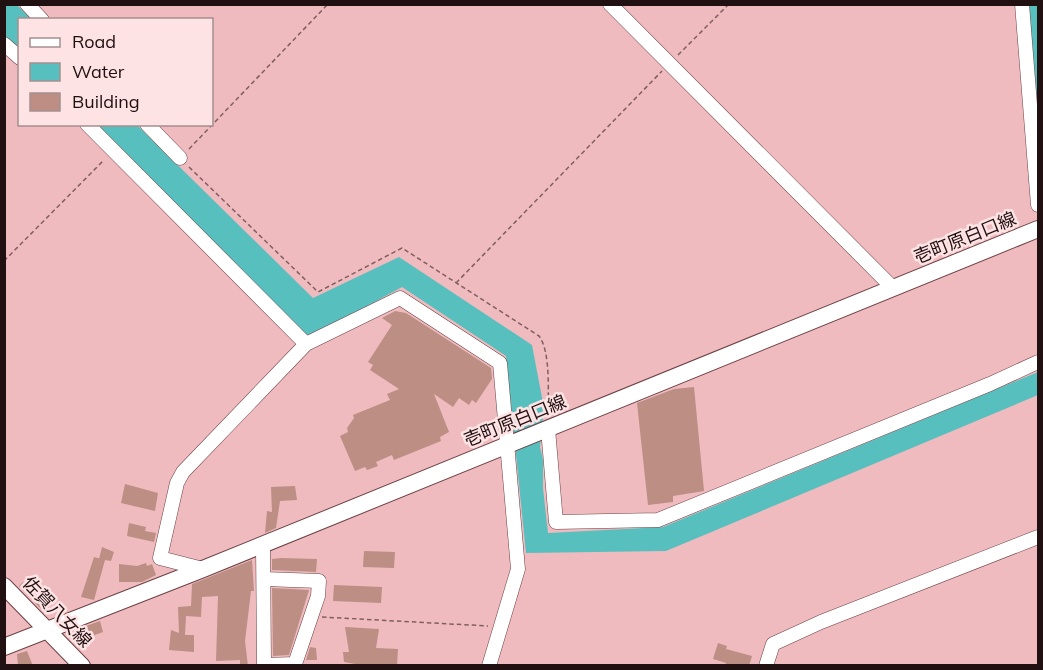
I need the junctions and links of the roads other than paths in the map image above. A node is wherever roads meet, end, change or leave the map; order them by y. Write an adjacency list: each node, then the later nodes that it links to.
1 (27, 4): 4 (street)
2 (610, 4): 12 (street)
3 (1022, 4): 10 (street)
4 (40, 18)
5 (4, 44): 6 (street)
6 (18, 56)
7 (89, 126): 13 (street)
8 (149, 126): 9 (street)
9 (180, 158)
10 (1038, 205)
11 (1038, 228): 12 (main road, 壱町原白口線)
12 (893, 288): 15 (main road, 壱町原白口線)
13 (306, 344): 16 (street); 19 (street)
14 (1038, 362): 15 (street)
15 (545, 430): 16 (main road, 壱町原白口線)
16 (509, 444): 18 (main road, 壱町原白口線); 25 (street)
17 (1038, 537): 26 (street)
18 (263, 544): 19 (main road, 壱町原白口線); 20 (street)
19 (203, 569): 22 (main road, 壱町原白口線)
20 (264, 579): 20 (street)
21 (4, 586): 22 (main road, 佐賀八女線)
22 (50, 631): 23 (main road, 壱町原白口線); 24 (main road, 佐賀八女線)
23 (4, 647)
24 (82, 666)
25 (489, 666)
26 (766, 666)

